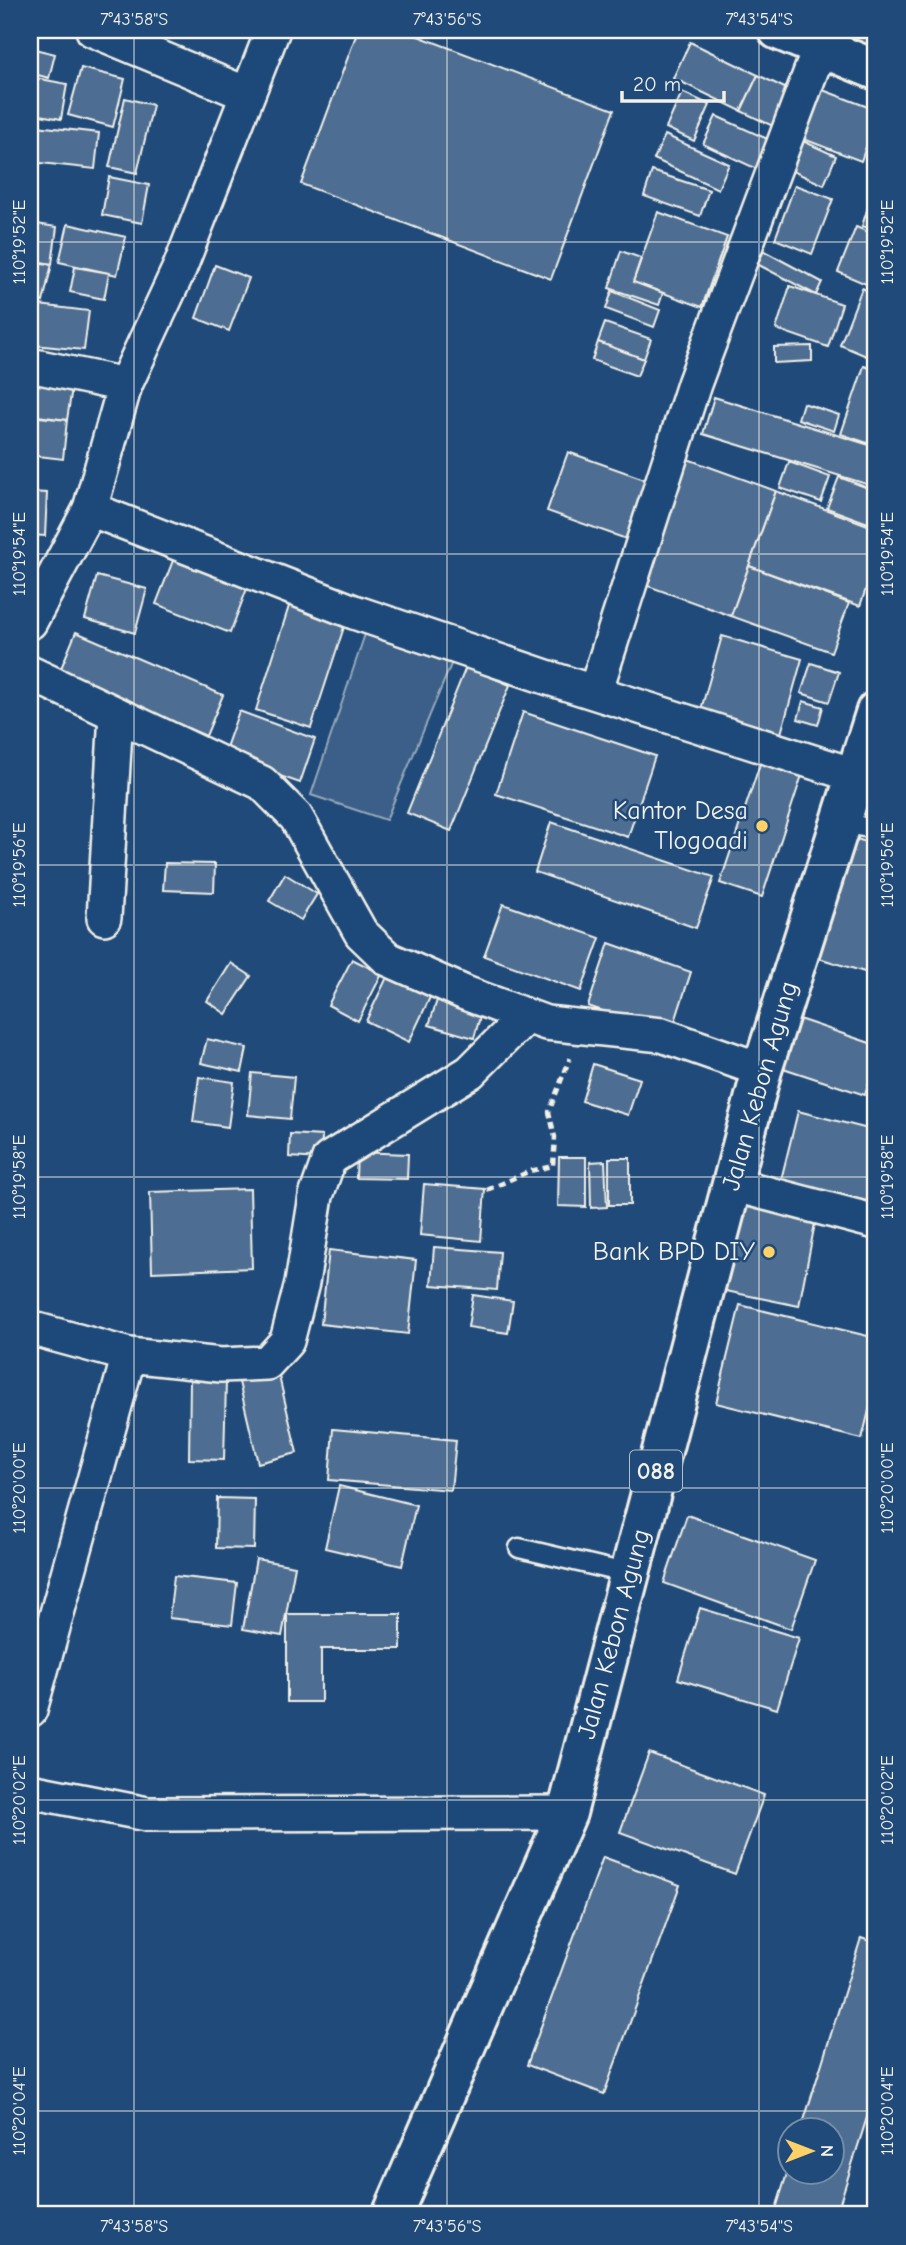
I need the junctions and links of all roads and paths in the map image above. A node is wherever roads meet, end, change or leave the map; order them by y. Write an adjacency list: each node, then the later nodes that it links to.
1 (93, 30): 6 (street)
2 (273, 30): 6 (street)
3 (780, 30): 4 (main road)
4 (820, 47): 5 (main road); 12 (street)
5 (876, 70)
6 (247, 94): 8 (street)
7 (30, 365): 8 (street)
8 (125, 386): 9 (street)
9 (90, 509): 10 (street); 12 (street)
10 (30, 622)
11 (30, 673): 14 (street)
12 (595, 692): 15 (street)
13 (876, 711): 15 (main road, Jalan Kebon Agung / 088)
14 (116, 714): 18 (street); 19 (street)
15 (855, 775): 16 (main road, Jalan Kebon Agung / 088)
16 (839, 824): 17 (lane); 21 (main road, Jalan Kebon Agung / 088)
17 (876, 829)
18 (104, 918)
19 (526, 1016): 20 (street); 26 (street)
20 (584, 1029): 21 (street); 23 (path)
21 (762, 1070): 22 (main road, Jalan Kebon Agung / 088)
22 (731, 1184): 24 (street); 28 (main road, Jalan Kebon Agung / 088)
23 (487, 1190)
24 (876, 1222)
25 (30, 1328): 26 (street)
26 (129, 1355): 29 (street)
27 (519, 1548): 28 (lane)
28 (630, 1574): 31 (main road, Jalan Kebon Agung / 088)
29 (30, 1710)
30 (30, 1791): 31 (street)
31 (567, 1813): 32 (main road, Jalan Kebon Agung / 088)
32 (392, 2215)

